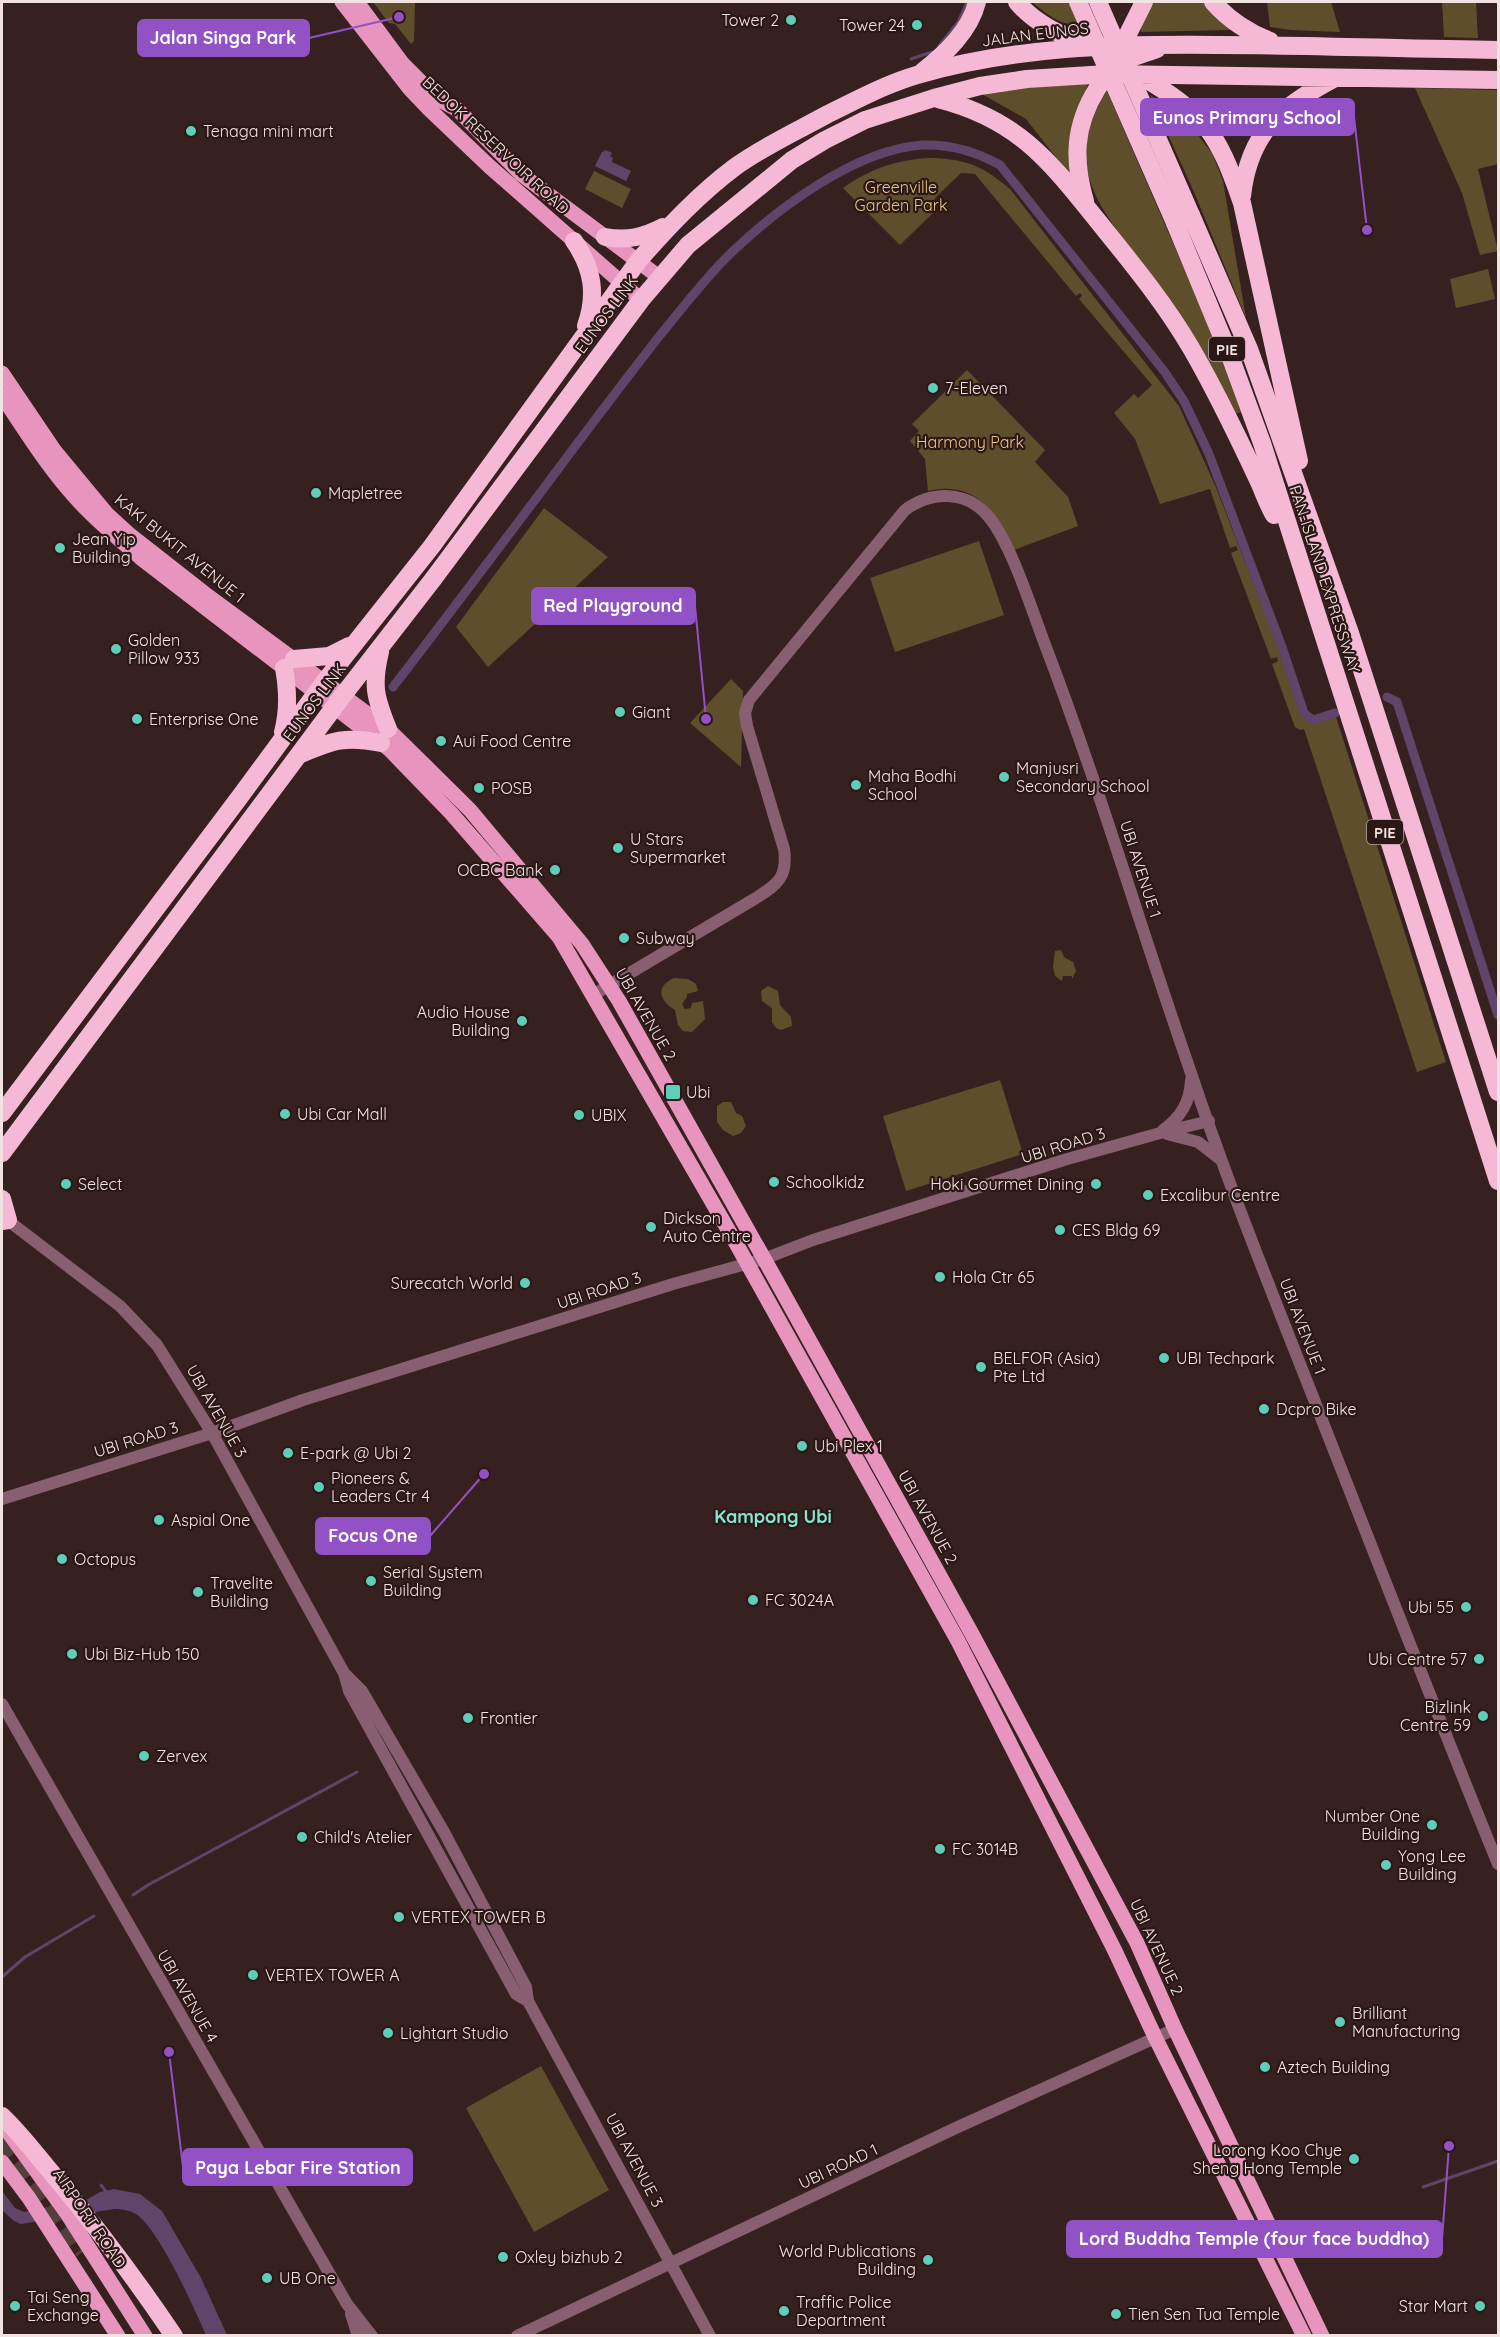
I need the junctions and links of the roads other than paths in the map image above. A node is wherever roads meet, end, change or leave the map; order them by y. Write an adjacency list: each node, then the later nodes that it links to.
1 (342, 2): 25 (main road, BEDOK RESERVOIR ROAD)
2 (357, 2): 24 (main road, BEDOK RESERVOIR ROAD)
3 (977, 2): 15 (highway)
4 (1017, 2): 12 (highway)
5 (1078, 2): 22 (highway, PAN-ISLAND EXPRESSWAY / PIE, bridge)
6 (1098, 2): 22 (highway, PAN-ISLAND EXPRESSWAY / PIE, bridge)
7 (1144, 2): 12 (highway)
8 (1213, 2): 9 (highway)
9 (1280, 45): 10 (highway, JALAN EUNOS); 12 (highway, JALAN EUNOS)
10 (1389, 47): 11 (highway, JALAN EUNOS); 17 (highway)
11 (1498, 50)
12 (1110, 58): 13 (highway, JALAN EUNOS); 14 (highway); 15 (highway, JALAN EUNOS); 19 (highway, JALAN EUNOS); 21 (highway)
13 (1140, 75): 14 (highway, JALAN EUNOS); 20 (highway)
14 (1175, 75): 16 (highway, JALAN EUNOS)
15 (916, 76): 23 (highway, JALAN EUNOS)
16 (1336, 77): 17 (highway, JALAN EUNOS); 20 (highway)
17 (1390, 78): 18 (highway, JALAN EUNOS)
18 (1498, 80)
19 (934, 98): 21 (highway); 27 (highway, JALAN EUNOS)
20 (1242, 203): 33 (highway)
21 (1087, 207): 34 (highway)
22 (1183, 219): 33 (highway, PAN-ISLAND EXPRESSWAY / PIE); 34 (highway, PAN-ISLAND EXPRESSWAY / PIE)
23 (673, 222): 24 (highway); 26 (highway, JALAN EUNOS)
24 (605, 237): 26 (main road, BEDOK RESERVOIR ROAD)
25 (574, 241): 28 (main road, BEDOK RESERVOIR ROAD); 30 (highway)
26 (639, 260): 27 (main road, BEDOK RESERVOIR ROAD); 28 (highway, EUNOS LINK)
27 (659, 277): 29 (highway, EUNOS LINK)
28 (622, 285): 29 (main road, BEDOK RESERVOIR ROAD); 30 (highway, EUNOS LINK)
29 (641, 300): 36 (highway, EUNOS LINK)
30 (575, 350): 35 (highway, EUNOS LINK)
31 (2, 373): 37 (main road, KAKI BUKIT AVENUE 1)
32 (2, 396): 37 (main road, KAKI BUKIT AVENUE 1)
33 (1315, 533): 46 (highway, PAN-ISLAND EXPRESSWAY / PIE)
34 (1293, 544): 53 (highway, PAN-ISLAND EXPRESSWAY / PIE)
35 (356, 642): 37 (highway); 38 (highway, EUNOS LINK)
36 (381, 647): 39 (highway, EUNOS LINK); 40 (highway)
37 (289, 663): 38 (main road, KAKI BUKIT AVENUE 1); 41 (highway)
38 (320, 687): 39 (main road, KAKI BUKIT AVENUE 1); 41 (highway, EUNOS LINK)
39 (339, 700): 40 (main road, UBI AVENUE 2); 42 (highway, EUNOS LINK)
40 (384, 736): 42 (highway); 43 (main road, UBI AVENUE 2); 44 (main road, UBI AVENUE 2)
41 (281, 740): 47 (highway, EUNOS LINK)
42 (299, 754): 50 (highway, EUNOS LINK)
43 (609, 985): 44 (street, UBI AVENUE 1); 45 (street, UBI AVENUE 1); 56 (main road, UBI AVENUE 2)
44 (593, 995): 57 (main road, UBI AVENUE 2)
45 (1191, 1075): 48 (street, UBI AVENUE 1); 49 (street)
46 (1498, 1092)
47 (2, 1113)
48 (1209, 1121): 49 (street, UBI ROAD 3); 51 (street, UBI AVENUE 1)
49 (1160, 1132): 51 (street); 56 (street, UBI ROAD 3)
50 (5, 1148): 52 (highway, EUNOS LINK)
51 (1224, 1162): 61 (street, UBI AVENUE 1)
52 (2, 1165)
53 (1498, 1181)
54 (2, 1199): 55 (highway)
55 (4, 1219): 58 (street, UBI AVENUE 3)
56 (764, 1258): 57 (street, UBI ROAD 3); 62 (main road, UBI AVENUE 2)
57 (747, 1263): 58 (street, UBI ROAD 3); 63 (main road, UBI AVENUE 2)
58 (212, 1433): 59 (street, UBI ROAD 3); 67 (street, UBI AVENUE 3)
59 (2, 1499)
60 (2, 1704): 68 (street, UBI AVENUE 4)
61 (1498, 1864)
62 (1175, 2029): 63 (street, UBI ROAD 1); 77 (main road, UBI AVENUE 2)
63 (1155, 2037): 67 (street, UBI ROAD 1); 76 (main road, UBI AVENUE 2)
64 (2, 2116): 71 (highway)
65 (2, 2123): 70 (main road, AIRPORT ROAD)
66 (2, 2162): 69 (main road)
67 (672, 2263): 74 (street, UBI ROAD 1); 75 (street, UBI AVENUE 3)
68 (347, 2304): 72 (street, UBI AVENUE 4); 73 (street, UBI AVENUE 4)
69 (118, 2336)
70 (145, 2336)
71 (174, 2336)
72 (358, 2336)
73 (372, 2336)
74 (518, 2336)
75 (710, 2336)
76 (1304, 2336)
77 (1322, 2336)

